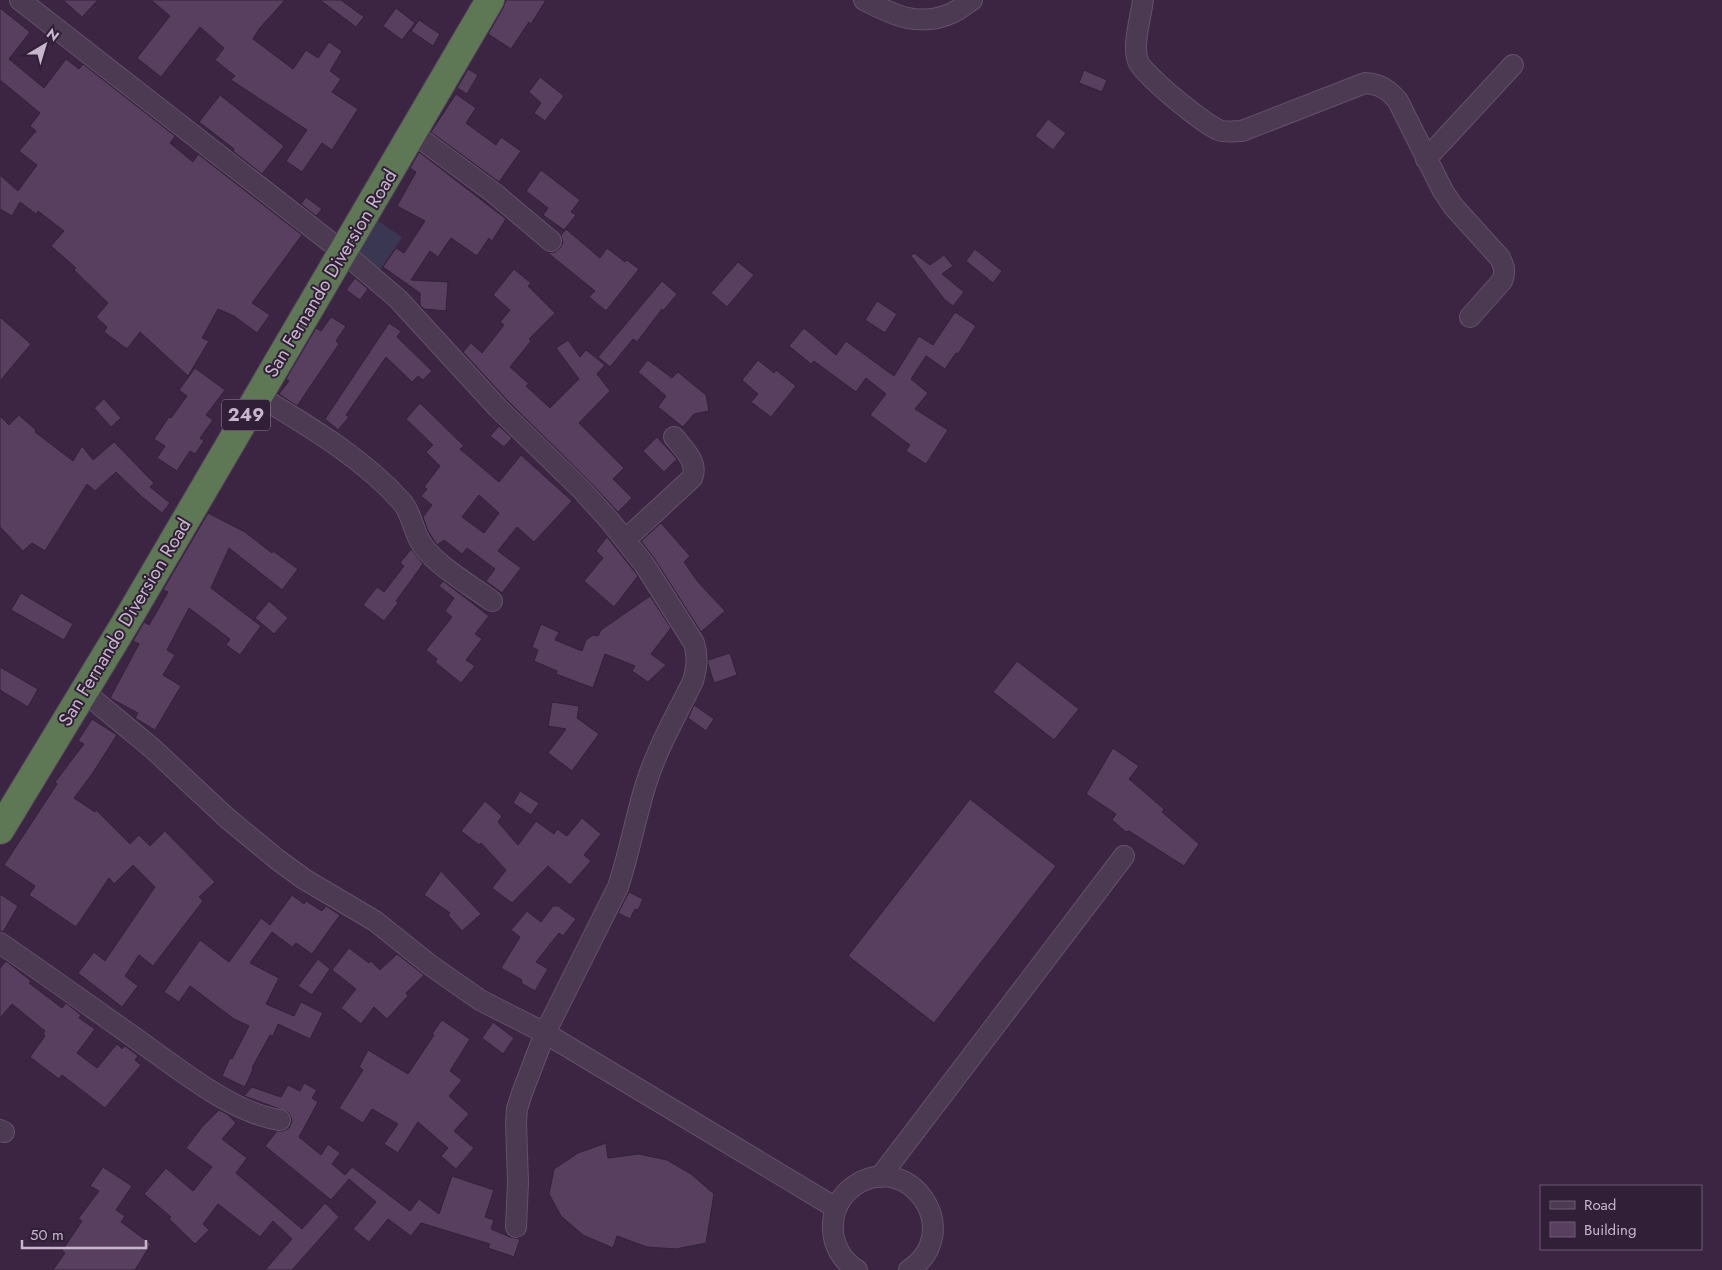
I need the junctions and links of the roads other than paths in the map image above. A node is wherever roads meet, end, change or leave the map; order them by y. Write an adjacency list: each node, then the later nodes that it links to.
1 (20, 0): 10 (street)
2 (490, 0): 7 (highway, San Fernando Diversion Road / 249)
3 (864, 0): 4 (street)
4 (972, 0)
5 (1143, 0): 8 (street)
6 (1512, 65): 8 (street)
7 (413, 133): 9 (street); 10 (highway, San Fernando Diversion Road / 249)
8 (1426, 159): 11 (street)
9 (552, 241)
10 (343, 252): 12 (highway, San Fernando Diversion Road / 249); 14 (street)
11 (1470, 317)
12 (257, 395): 15 (street); 16 (highway, San Fernando Diversion Road / 249)
13 (674, 437): 14 (street)
14 (626, 540): 20 (street)
15 (492, 600)
16 (83, 691): 17 (highway, San Fernando Diversion Road / 249); 20 (street)
17 (0, 830)
18 (1124, 856): 22 (street)
19 (0, 943): 21 (street)
20 (545, 1033): 23 (street); 24 (street)
21 (280, 1120)
22 (880, 1177): 23 (street); 26 (street)
23 (836, 1208): 25 (street)
24 (516, 1227)
25 (857, 1270)
26 (909, 1270)

